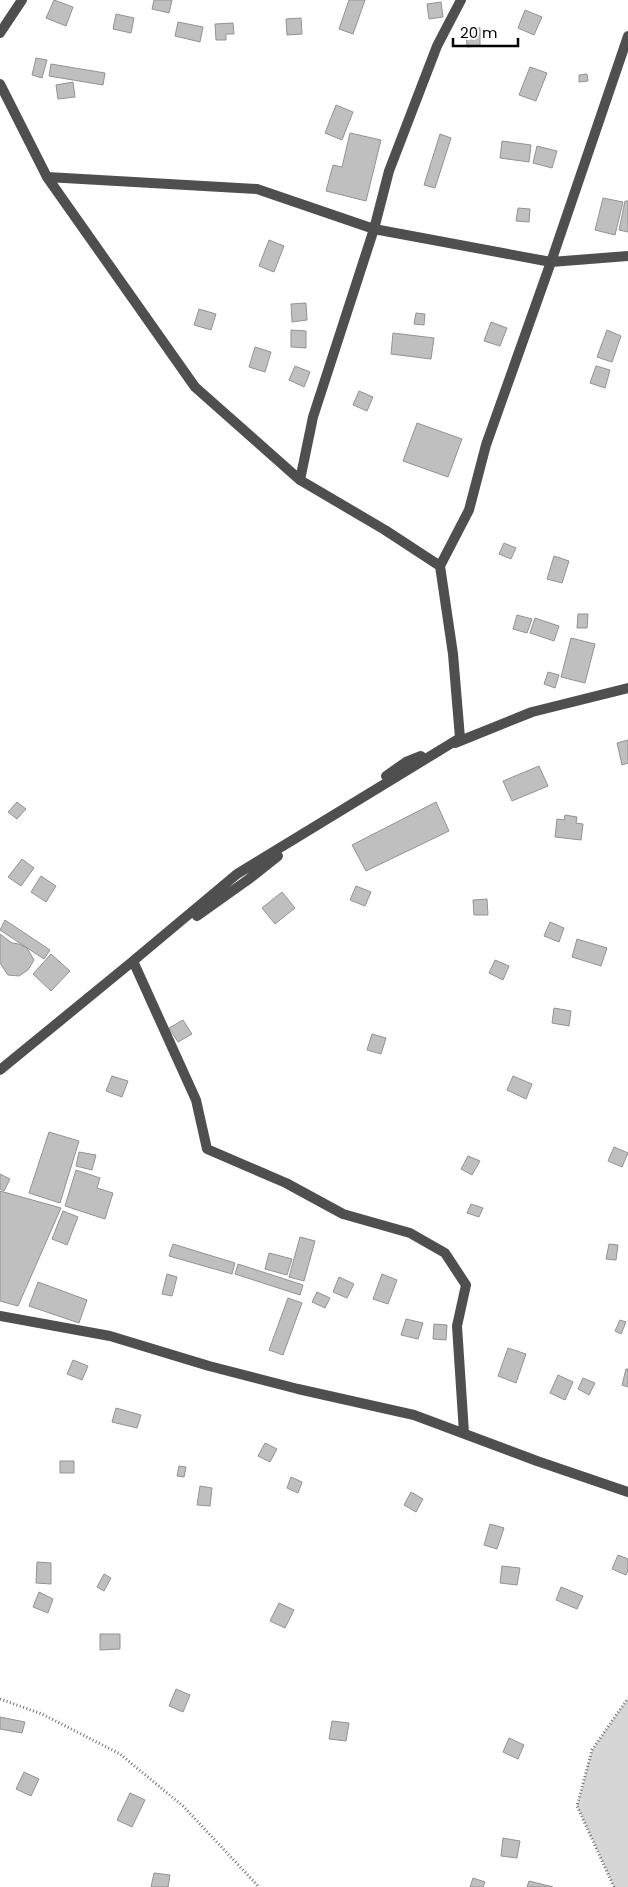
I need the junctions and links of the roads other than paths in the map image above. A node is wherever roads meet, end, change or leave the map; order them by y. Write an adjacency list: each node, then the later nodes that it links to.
1 (22, 0): 3 (street)
2 (461, 0): 7 (street)
3 (0, 33)
4 (628, 36): 9 (street)
5 (0, 84): 6 (street)
6 (47, 177): 7 (street); 10 (street)
7 (374, 229): 9 (street); 10 (street)
8 (628, 256): 9 (street)
9 (551, 262): 11 (street)
10 (300, 480): 11 (street)
11 (440, 566): 13 (street)
12 (628, 688): 13 (street)
13 (133, 961): 14 (street); 16 (street)
14 (0, 1070)
15 (0, 1316): 16 (street)
16 (464, 1433): 17 (street)
17 (628, 1492)

